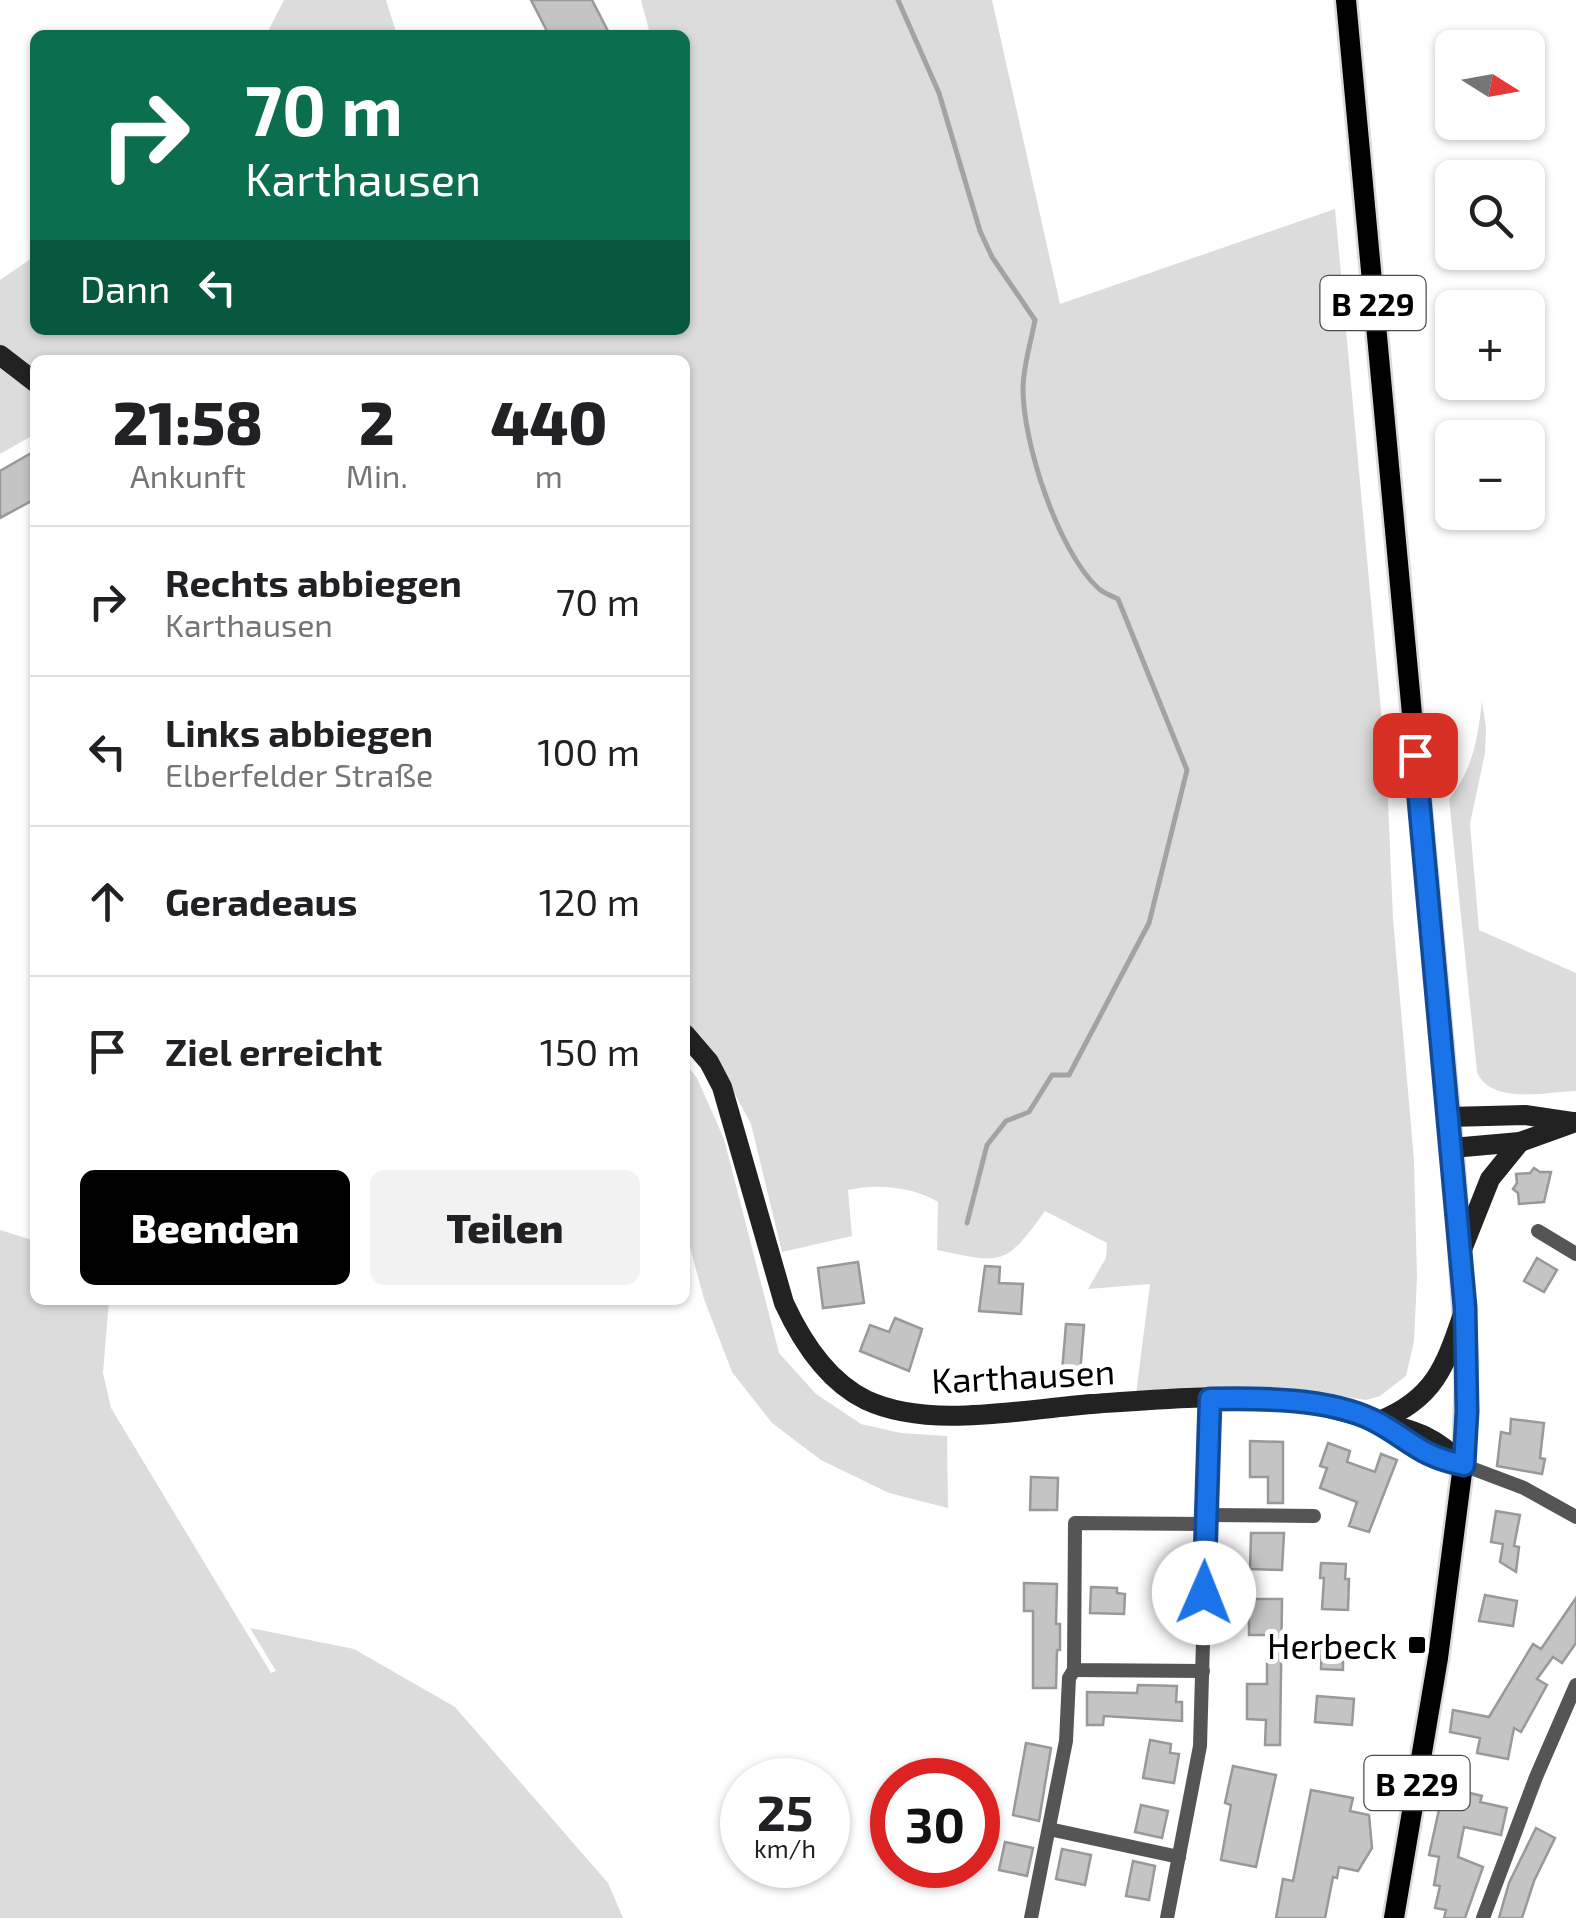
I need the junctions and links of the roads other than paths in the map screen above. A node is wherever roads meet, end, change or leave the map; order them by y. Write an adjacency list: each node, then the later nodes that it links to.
1 (1346, 0): 5 (main road, B 229)
2 (0, 355): 3 (main road)
3 (30, 378)
4 (690, 1040): 13 (main road, Karthausen)
5 (1449, 1116): 6 (main road); 8 (main road, B 229)
6 (1575, 1122): 7 (main road)
7 (1520, 1142): 8 (main road); 10 (main road)
8 (1452, 1148): 10 (main road, B 229)
9 (1538, 1231): 11 (street)
10 (1461, 1252): 12 (main road, B 229)
11 (1576, 1254)
12 (1465, 1307): 14 (main road); 15 (main road, B 229)
13 (1210, 1399): 14 (main road, Karthausen); 18 (street)
14 (1375, 1420): 15 (main road, Karthausen)
15 (1464, 1465): 17 (street); 26 (main road, B 229)
16 (1314, 1516): 18 (street)
17 (1576, 1516)
18 (1206, 1520): 19 (street); 20 (street)
19 (1074, 1670): 20 (street); 22 (street)
20 (1203, 1671): 23 (street)
21 (1576, 1685): 27 (street)
22 (1049, 1829): 23 (street); 24 (street)
23 (1179, 1857): 25 (street)
24 (1031, 1918)
25 (1167, 1918)
26 (1394, 1918)
27 (1484, 1918)

